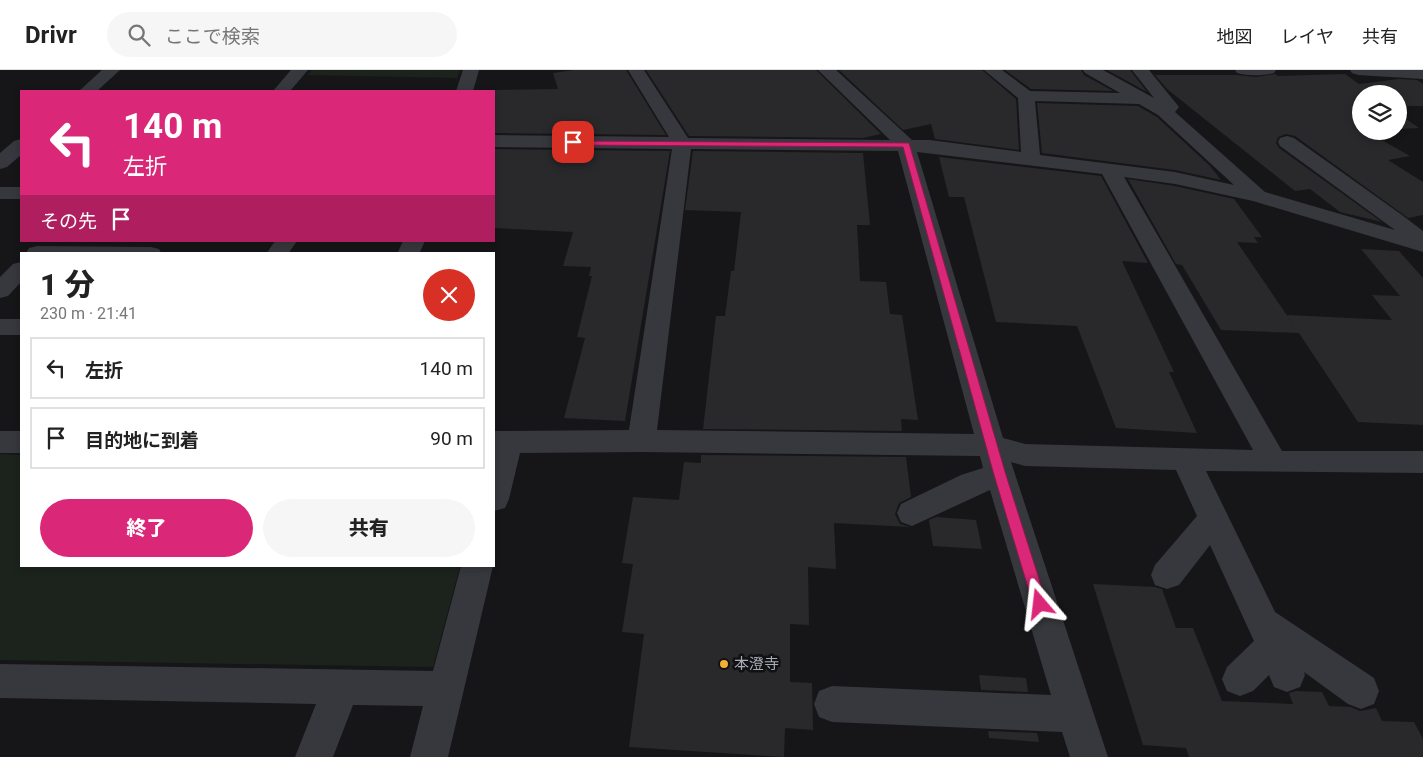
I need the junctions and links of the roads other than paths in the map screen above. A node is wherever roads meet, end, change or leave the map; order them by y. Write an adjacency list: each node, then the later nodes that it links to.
1 (112, 70): 13 (street)
2 (300, 70): 14 (street)
3 (471, 70): 15 (street)
4 (636, 70): 22 (street)
5 (826, 70): 25 (street)
6 (992, 70): 16 (street)
7 (1091, 70): 17 (street)
8 (1140, 70): 18 (street)
9 (1244, 70): 10 (street)
10 (1268, 70)
11 (1358, 70): 12 (street)
12 (1423, 74)
13 (88, 90)
14 (282, 90)
15 (465, 90)
16 (1026, 96): 17 (street); 26 (street)
17 (1142, 99): 18 (street)
18 (1164, 111): 31 (street)
19 (495, 141): 22 (street)
20 (1287, 142): 32 (street)
21 (0, 143): 23 (street)
22 (682, 143): 25 (street); 39 (street)
23 (20, 144)
24 (20, 145): 27 (street)
25 (906, 145): 26 (street); 43 (street)
26 (1031, 158): 28 (street)
27 (0, 163)
28 (1109, 169): 31 (street); 45 (street)
29 (20, 192): 30 (street)
30 (0, 193)
31 (1258, 196): 32 (street)
32 (1423, 244)
33 (41, 249): 34 (street)
34 (107, 252)
35 (20, 270): 36 (street)
36 (0, 291)
37 (0, 327): 38 (street)
38 (20, 327)
39 (642, 441): 42 (street); 43 (street)
40 (0, 442): 41 (street)
41 (20, 442)
42 (501, 442): 47 (street)
43 (996, 460): 44 (street); 48 (street); 59 (street)
44 (1186, 460): 45 (street); 49 (street)
45 (1274, 462): 46 (street)
46 (1423, 462)
47 (495, 491)
48 (912, 513)
49 (1213, 519): 51 (street); 52 (street)
50 (477, 567): 56 (street)
51 (1167, 575)
52 (1274, 648): 53 (street); 57 (street)
53 (1240, 679)
54 (0, 682): 55 (street)
55 (341, 686): 56 (street); 60 (street)
56 (447, 689): 61 (street)
57 (1361, 691)
58 (832, 704): 59 (street)
59 (1075, 714): 62 (street)
60 (314, 757)
61 (429, 757)
62 (1089, 757)

